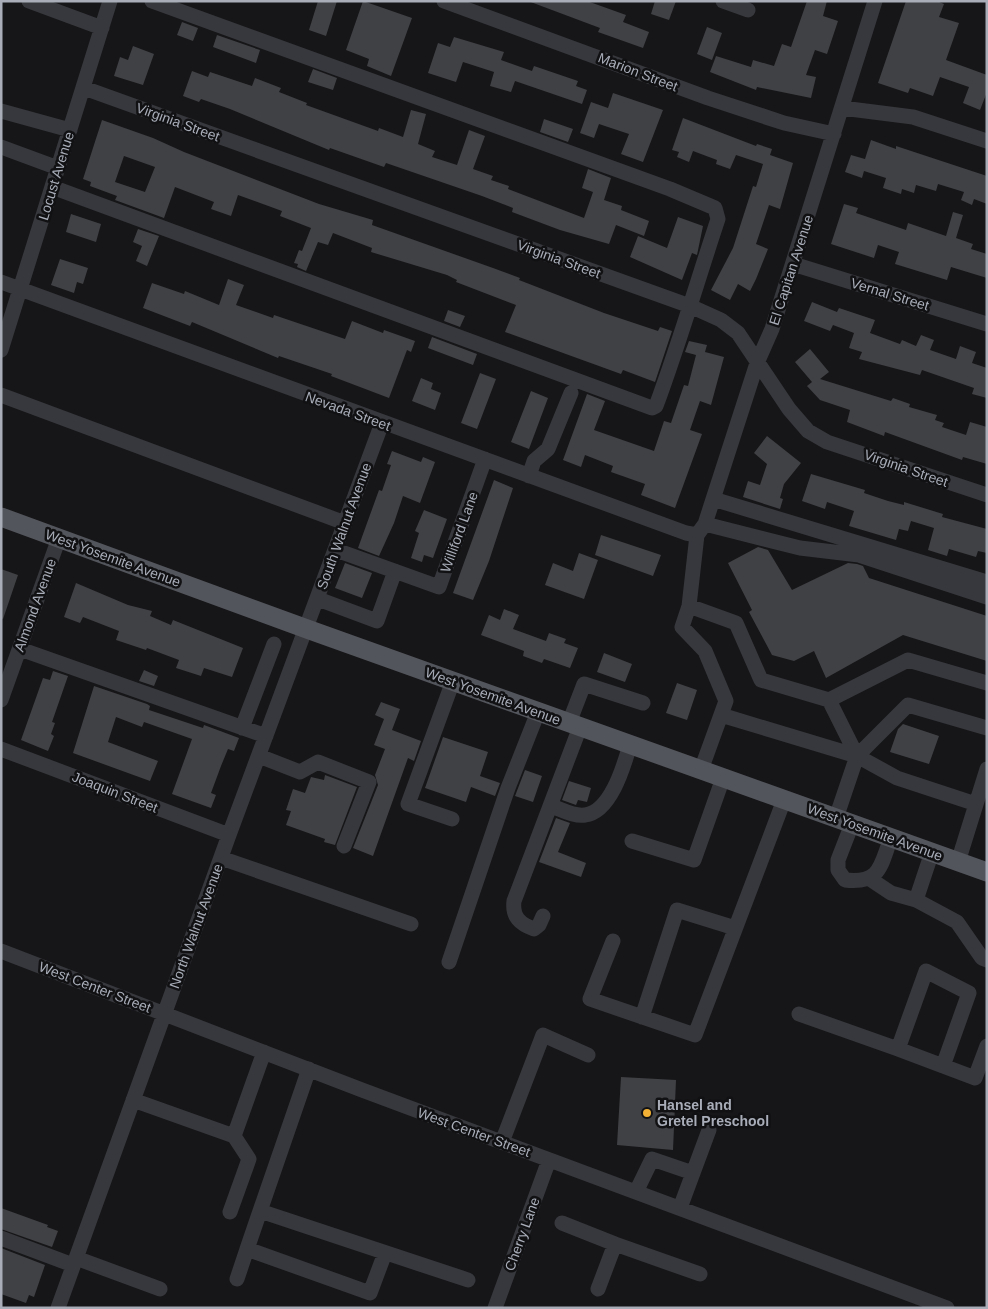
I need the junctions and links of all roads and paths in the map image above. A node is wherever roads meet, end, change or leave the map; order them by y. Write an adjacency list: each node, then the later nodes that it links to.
1 (29, 1): 8 (street)
2 (110, 1): 8 (street, Locust Avenue)
3 (152, 1): 21 (street)
4 (444, 1): 13 (street, Marion Street)
5 (724, 1): 7 (street)
6 (874, 1): 10 (street, El Capitan Avenue)
7 (748, 10)
8 (102, 28): 9 (street, Locust Avenue)
9 (84, 88): 12 (street, Locust Avenue); 21 (street, Virginia Street)
10 (842, 108): 13 (street, El Capitan Avenue); 14 (street)
11 (1, 111): 12 (street)
12 (70, 130): 16 (street, Locust Avenue)
13 (834, 134): 18 (street, El Capitan Avenue)
14 (987, 141)
15 (1, 146): 16 (street)
16 (58, 168): 17 (street, Locust Avenue)
17 (52, 187): 20 (street, Locust Avenue); 21 (street)
18 (793, 264): 22 (street, Vernal Street); 24 (street, El Capitan Avenue)
19 (1, 282): 20 (street, Nevada Street)
20 (20, 289): 23 (street, Locust Avenue); 27 (street, Nevada Street)
21 (690, 306): 24 (street, Virginia Street)
22 (987, 324)
23 (1, 350)
24 (757, 363): 30 (street, Virginia Street); 31 (street, El Capitan Avenue)
25 (571, 393): 29 (street)
26 (1, 395): 33 (street)
27 (382, 423): 28 (street, Nevada Street); 33 (street, South Walnut Avenue)
28 (485, 459): 29 (street, Nevada Street); 37 (street, Williford Lane)
29 (529, 476): 34 (street, Nevada Street)
30 (987, 495)
31 (713, 499): 34 (street, El Capitan Avenue); 38 (street)
32 (1, 517): 35 (main road, West Yosemite Avenue)
33 (345, 523): 36 (street, South Walnut Avenue)
34 (701, 529): 39 (street, Nevada Street); 41 (street, El Capitan Avenue)
35 (59, 538): 42 (main road, West Yosemite Avenue); 44 (street, Almond Avenue)
36 (336, 550): 37 (street, Williford Lane); 40 (street, South Walnut Avenue)
37 (395, 571): 40 (street)
38 (987, 582)
39 (987, 597)
40 (318, 599): 42 (street, South Walnut Avenue)
41 (689, 606): 48 (street); 51 (street, El Capitan Avenue)
42 (307, 629): 45 (main road, West Yosemite Avenue); 55 (street, North Walnut Avenue)
43 (274, 644): 53 (street)
44 (20, 649): 47 (street, Almond Avenue); 53 (street)
45 (453, 682): 50 (main road, West Yosemite Avenue); 66 (street)
46 (987, 683): 48 (street)
47 (1, 700)
48 (829, 700): 59 (street)
49 (643, 703): 52 (street)
50 (538, 712): 52 (main road, West Yosemite Avenue); 84 (street)
51 (721, 715): 59 (street); 61 (street)
52 (574, 725): 56 (main road, West Yosemite Avenue); 65 (street)
53 (242, 728): 55 (street)
54 (987, 728): 59 (street)
55 (266, 736): 58 (street, North Walnut Avenue)
56 (630, 745): 61 (main road, West Yosemite Avenue); 65 (street)
57 (1, 748): 68 (street, Joaquin Street)
58 (259, 756): 68 (street, North Walnut Avenue); 71 (street)
59 (857, 756): 64 (street); 67 (street)
60 (987, 769): 64 (street)
61 (701, 770): 62 (main road, West Yosemite Avenue)
62 (723, 778): 63 (main road, West Yosemite Avenue); 70 (street)
63 (784, 800): 67 (main road, West Yosemite Avenue); 80 (street)
64 (976, 804): 74 (street)
65 (551, 806): 78 (street)
66 (452, 819)
67 (844, 821): 69 (main road, West Yosemite Avenue); 76 (street)
68 (229, 835): 73 (street, North Walnut Avenue)
69 (891, 838): 72 (main road, West Yosemite Avenue); 76 (street)
70 (632, 841)
71 (344, 846)
72 (932, 852): 74 (main road, West Yosemite Avenue); 77 (street)
73 (221, 858): 79 (street); 85 (street, North Walnut Avenue)
74 (958, 862): 75 (main road, West Yosemite Avenue)
75 (987, 872)
76 (870, 879): 77 (street)
77 (916, 900): 83 (street)
78 (543, 916)
79 (410, 924)
80 (735, 928): 87 (street); 87 (street)
81 (613, 941): 87 (street)
82 (1, 951): 85 (street, West Center Street)
83 (987, 960)
84 (450, 962)
85 (165, 1014): 90 (street, West Center Street); 94 (street, North Walnut Avenue)
86 (799, 1014): 89 (street)
87 (642, 1017)
88 (987, 1046): 92 (street)
89 (898, 1050): 92 (street); 92 (street)
90 (264, 1052): 93 (street, West Center Street); 96 (street)
91 (588, 1055): 97 (street)
92 (943, 1066)
93 (309, 1069): 97 (street, West Center Street); 102 (street)
94 (133, 1100): 96 (street); 109 (street, North Walnut Avenue)
95 (709, 1130): 99 (street)
96 (234, 1136): 103 (street)
97 (502, 1142): 98 (street, West Center Street)
98 (549, 1160): 100 (street, West Center Street); 116 (street, Cherry Lane)
99 (693, 1173): 100 (street); 101 (street)
100 (636, 1192): 101 (street, West Center Street)
101 (680, 1208): 117 (street, West Center Street)
102 (260, 1211): 107 (street); 108 (street)
103 (230, 1212)
104 (562, 1223): 106 (street)
105 (1, 1238): 109 (street)
106 (615, 1244): 110 (street); 113 (street)
107 (247, 1249): 108 (street); 111 (street)
108 (385, 1253): 112 (street)
109 (75, 1261): 114 (street); 115 (street, North Walnut Avenue)
110 (700, 1274)
111 (237, 1279)
112 (468, 1280)
113 (598, 1288)
114 (160, 1289)
115 (58, 1308)
116 (495, 1308)
117 (947, 1308)

